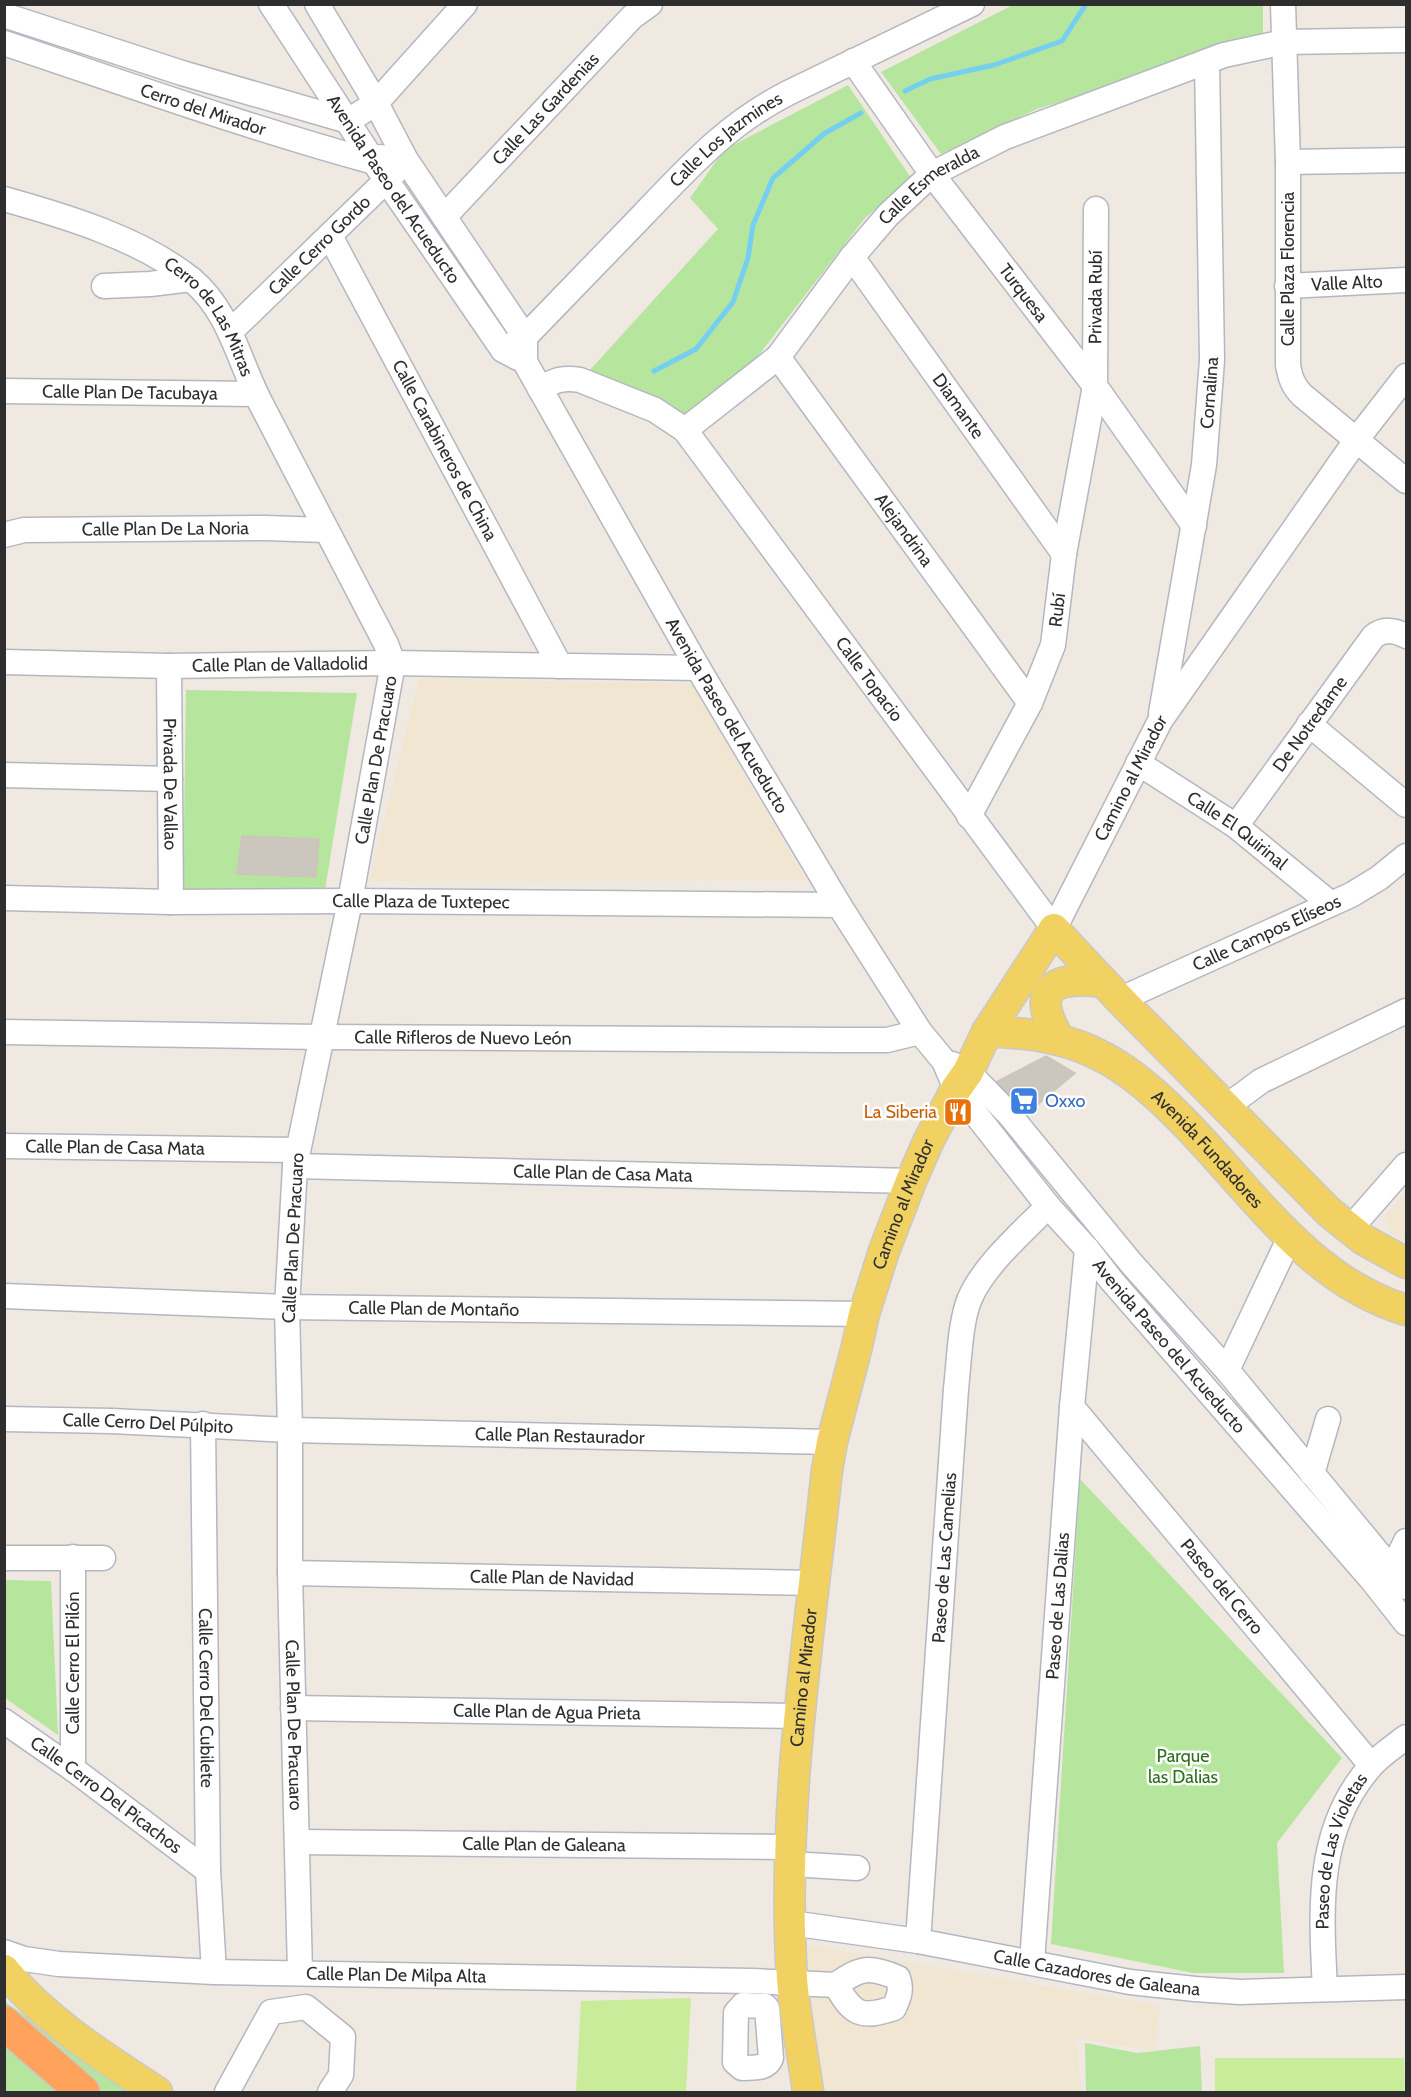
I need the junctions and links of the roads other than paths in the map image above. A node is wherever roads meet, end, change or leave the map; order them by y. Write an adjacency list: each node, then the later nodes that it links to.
1 (271, 4): 14 (street, Avenida Paseo del Acueducto)
2 (317, 4): 13 (street, Avenida Paseo del Acueducto)
3 (465, 4): 13 (street)
4 (650, 4): 22 (street, Calle Las Gardenias)
5 (972, 4): 11 (street, Calle Los Jazmines)
6 (1283, 4): 9 (street, Calle Plaza Florencia)
7 (4, 15): 14 (street, Cerro del Mirador)
8 (1407, 40): 9 (street, Calle Esmeralda)
9 (1284, 42): 12 (street, Calle Esmeralda); 17 (street, Calle Plaza Florencia)
10 (4, 43): 18 (street, Cerro del Mirador)
11 (853, 61): 19 (street, Turquesa); 30 (street, Calle Los Jazmines)
12 (1207, 62): 19 (street, Calle Esmeralda); 42 (street, Cornalina)
13 (376, 103): 14 (street); 15 (street, Avenida Paseo del Acueducto)
14 (348, 121): 18 (street, Avenida Paseo del Acueducto)
15 (402, 153): 18 (street, Calle Cerro Gordo); 22 (street, Avenida Paseo del Acueducto)
16 (1407, 160): 17 (street)
17 (1288, 162): 28 (street, Calle Plaza Florencia)
18 (380, 171): 23 (street, Calle Cerro Gordo); 31 (street, Avenida Paseo del Acueducto)
19 (932, 174): 24 (street, Calle Esmeralda); 35 (street, Turquesa)
20 (4, 200): 25 (street, Cerro de Las Mitras)
21 (1096, 209): 35 (street, Privada Rubí)
22 (445, 216): 30 (street, Avenida Paseo del Acueducto)
23 (330, 236): 29 (street, Calle Cerro Gordo); 50 (street, Calle Carabineros de China)
24 (852, 257): 32 (street, Calle Esmeralda); 45 (street, Diamante)
25 (191, 279): 27 (street); 29 (street, Cerro de Las Mitras)
26 (1407, 280): 28 (street, Valle Alto)
27 (104, 286)
28 (1287, 286): 40 (street, Calle Plaza Florencia)
29 (231, 331): 38 (street, Cerro de Las Mitras)
30 (525, 337): 31 (street, Calle Los Jazmines); 33 (street, Avenida Paseo del Acueducto)
31 (503, 350): 33 (street, Avenida Paseo del Acueducto)
32 (778, 357): 39 (street, Calle Esmeralda); 52 (street, Alejandrina)
33 (525, 362): 36 (street, Avenida Paseo del Acueducto)
34 (1407, 376): 40 (street, Camino al Mirador)
35 (1095, 386): 42 (street, Turquesa); 45 (street, Rubí)
36 (540, 389): 39 (street); 51 (street, Avenida Paseo del Acueducto)
37 (4, 390): 38 (street, Calle Plan De Tacubaya)
38 (256, 394): 43 (street, Cerro de Las Mitras)
39 (685, 430): 59 (street, Calle Topacio)
40 (1357, 439): 41 (street, Calle Plaza Florencia); 53 (street, Camino al Mirador)
41 (1407, 481)
42 (1194, 526): 53 (street, Cornalina)
43 (326, 530): 44 (street, Calle Plan De La Noria); 48 (street, Calle Plan De Pracuaro)
44 (4, 535)
45 (1064, 554): 52 (street, Rubí)
46 (1398, 633): 54 (street, De Notredame)
47 (4, 662): 49 (street, Calle Plan de Valladolid)
48 (393, 663): 49 (street, Calle Plan de Valladolid); 50 (street, Calle Plan de Valladolid); 63 (street, Calle Plan De Pracuaro)
49 (169, 666): 57 (street, Privada De Vallao)
50 (560, 666): 51 (street, Calle Plan de Valladolid)
51 (698, 668): 65 (street, Avenida Paseo del Acueducto)
52 (1030, 703): 59 (street, Rubí)
53 (1160, 721): 55 (street, Camino al Mirador)
54 (1309, 724): 58 (street); 60 (street, De Notredame)
55 (1138, 763): 60 (street, Calle El Quirinal); 67 (street, Camino al Mirador)
56 (4, 775): 57 (street)
57 (171, 779): 64 (street, Privada De Vallao)
58 (1407, 805)
59 (969, 816): 67 (street, Calle Topacio)
60 (1236, 826): 66 (street, Calle El Quirinal)
61 (1407, 856): 66 (street, Calle Campos Elíseos)
62 (4, 898): 64 (street, Calle Plaza de Tuxtepec)
63 (350, 900): 64 (street, Calle Plaza de Tuxtepec); 65 (street, Calle Plaza de Tuxtepec); 73 (street, Calle Plan De Pracuaro)
64 (171, 902)
65 (839, 904): 71 (street, Avenida Paseo del Acueducto)
66 (1331, 904): 68 (street, Calle Campos Elíseos)
67 (1054, 929): 68 (main road); 72 (main road, Camino al Mirador)
68 (1112, 990): 74 (main road); 76 (main road)
69 (1407, 1011): 76 (street)
70 (4, 1032): 73 (street, Calle Rifleros de Nuevo León)
71 (920, 1032): 73 (street, Calle Rifleros de Nuevo León); 75 (street, Avenida Paseo del Acueducto)
72 (987, 1032): 74 (main road, Avenida Fundadores); 75 (main road, Camino al Mirador)
73 (321, 1037): 78 (street, Calle Plan De Pracuaro)
74 (1060, 1040): 83 (main road, Avenida Fundadores)
75 (956, 1074): 80 (main road, Camino al Mirador); 81 (street, Avenida Paseo del Acueducto); 85 (street, Avenida Paseo del Acueducto)
76 (1226, 1107): 82 (main road)
77 (4, 1146): 78 (street, Calle Plan de Casa Mata)
78 (296, 1158): 80 (street, Calle Plan de Casa Mata); 89 (street, Calle Plan De Pracuaro)
79 (1407, 1165): 82 (street)
80 (911, 1181): 91 (main road, Camino al Mirador)
81 (1048, 1206): 84 (street, Avenida Paseo del Acueducto); 119 (street, Paseo de Las Camelias)
82 (1350, 1228): 86 (main road)
83 (1290, 1237): 90 (main road, Avenida Fundadores); 92 (street)
84 (1087, 1249): 87 (street, Avenida Paseo del Acueducto); 93 (street, Paseo de Las Dalias)
85 (1131, 1263): 87 (street); 92 (street, Avenida Paseo del Acueducto)
86 (1407, 1263)
87 (1112, 1281): 107 (street, Avenida Paseo del Acueducto)
88 (4, 1296): 89 (street, Calle Plan de Montaño)
89 (287, 1307): 91 (street, Calle Plan de Montaño); 97 (street, Calle Plan De Pracuaro)
90 (1407, 1310)
91 (864, 1314): 98 (main road, Camino al Mirador)
92 (1227, 1370): 99 (street, Avenida Paseo del Acueducto)
93 (1072, 1407): 112 (street, Paseo del Cerro); 121 (street, Paseo de Las Dalias)
94 (4, 1419): 96 (street, Calle Cerro Del Púlpito)
95 (1328, 1419): 99 (street)
96 (203, 1424): 97 (street, Calle Cerro Del Púlpito); 117 (street, Calle Cerro Del Cubilete)
97 (290, 1430): 98 (street, Calle Plan Restaurador); 104 (street, Calle Plan De Pracuaro)
98 (832, 1442): 106 (main road, Camino al Mirador)
99 (1312, 1474): 105 (street, Avenida Paseo del Acueducto)
100 (1407, 1541): 105 (street)
101 (73, 1557): 102 (street); 103 (street); 113 (street, Calle Cerro El Pilón)
102 (4, 1558)
103 (103, 1558)
104 (290, 1573): 106 (street, Calle Plan de Navidad); 108 (street, Calle Plan De Pracuaro)
105 (1400, 1578)
106 (814, 1583): 109 (main road, Camino al Mirador)
107 (1407, 1623)
108 (293, 1708): 109 (street, Calle Plan de Agua Prieta); 114 (street, Calle Plan De Pracuaro)
109 (799, 1716): 115 (main road, Camino al Mirador)
110 (4, 1721): 113 (street, Calle Cerro Del Picachos)
111 (1407, 1737): 112 (street, Paseo de Las Violetas)
112 (1371, 1765): 129 (street, Paseo de Las Violetas)
113 (73, 1769): 117 (street, Calle Cerro Del Picachos)
114 (298, 1842): 115 (street, Calle Plan de Galeana); 124 (street, Calle Plan De Pracuaro)
115 (791, 1856): 116 (street, Calle Plan de Galeana); 118 (main road, Camino al Mirador)
116 (857, 1868)
117 (208, 1871): 123 (street, Calle Cerro Del Cubilete)
118 (791, 1923): 119 (street, Calle Cazadores de Galeana); 126 (main road, Camino al Mirador)
119 (918, 1941): 121 (street, Calle Cazadores de Galeana)
120 (4, 1952): 123 (street, Calle Plan De Milpa Alta)
121 (1032, 1962): 129 (street, Calle Cazadores de Galeana)
122 (4, 1970): 133 (main road)
123 (214, 1972): 124 (street, Calle Plan De Milpa Alta)
124 (300, 1972): 125 (street, Calle Plan De Milpa Alta)
125 (752, 1981): 126 (street, Calle Plan De Milpa Alta); 130 (street)
126 (792, 1982): 127 (street, Calle Plan De Milpa Alta); 136 (main road, Camino al Mirador)
127 (836, 1985)
128 (1407, 1987): 129 (street, Calle Cazadores de Galeana)
129 (1325, 1989)
130 (754, 2006)
131 (4, 2023): 132 (highway)
132 (83, 2092)
133 (157, 2092)
134 (226, 2092): 135 (street)
135 (330, 2092)
136 (808, 2092)

